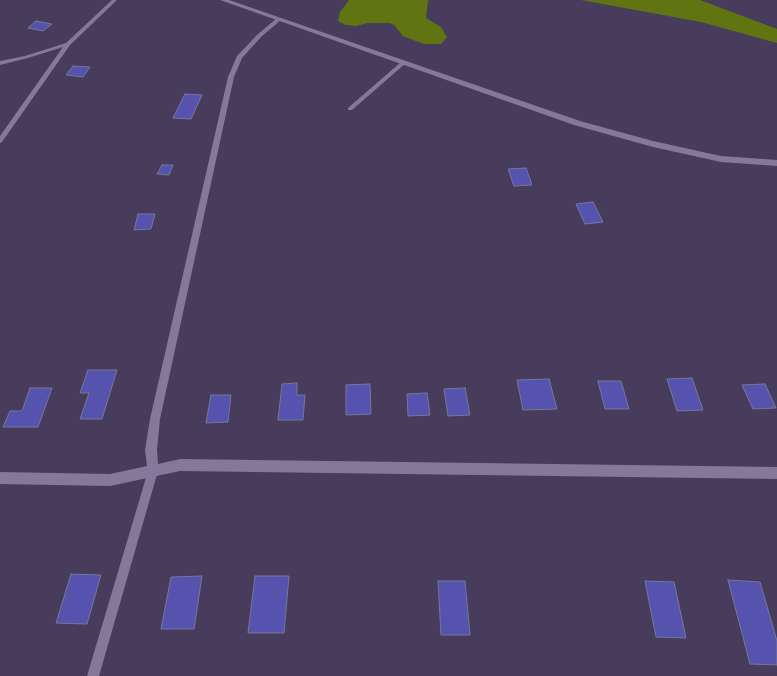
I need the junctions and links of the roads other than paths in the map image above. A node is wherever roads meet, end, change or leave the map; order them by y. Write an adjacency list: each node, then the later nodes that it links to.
1 (116, 0): 4 (lane)
2 (223, 0): 3 (street)
3 (279, 19): 5 (street); 10 (street)
4 (68, 44): 6 (lane); 8 (lane)
5 (404, 62): 7 (lane); 9 (street)
6 (0, 63)
7 (350, 109)
8 (0, 141)
9 (777, 163)
10 (153, 471): 11 (street); 12 (street); 13 (lane)
11 (777, 473)
12 (0, 478)
13 (93, 676)

